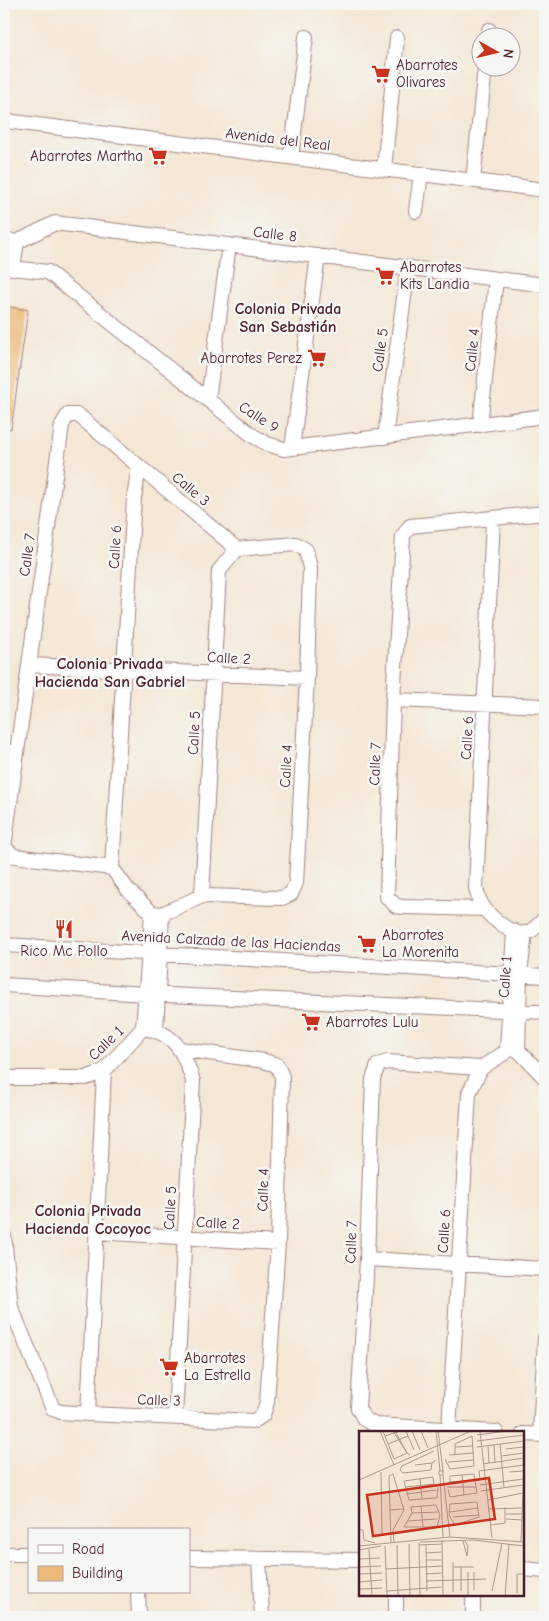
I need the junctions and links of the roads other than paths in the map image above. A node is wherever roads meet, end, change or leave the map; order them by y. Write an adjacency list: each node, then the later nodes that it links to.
1 (306, 37): 5 (street)
2 (397, 38): 6 (street)
3 (484, 78): 8 (street)
4 (5, 119): 5 (street, Avenida del Real)
5 (291, 157): 6 (street, Avenida del Real)
6 (384, 169): 7 (street, Avenida del Real)
7 (421, 174): 8 (street, Avenida del Real); 10 (street)
8 (473, 180): 9 (street, Avenida del Real)
9 (545, 190)
10 (416, 211)
11 (10, 241): 12 (street, Calle 8); 14 (street)
12 (229, 245): 13 (street, Calle 8); 18 (street)
13 (318, 256): 15 (street, Calle 8); 23 (street)
14 (8, 268): 18 (street, Calle 9)
15 (408, 268): 16 (street, Calle 8); 22 (street, Calle 5)
16 (496, 279): 17 (street, Calle 8); 21 (street, Calle 4)
17 (545, 285)
18 (208, 400): 23 (street, Calle 9)
19 (68, 415): 24 (street, Calle 3); 28 (street, Calle 7)
20 (545, 416): 21 (street, Calle 9)
21 (480, 425): 22 (street, Calle 9)
22 (385, 437): 23 (street, Calle 9)
23 (292, 448)
24 (138, 467): 27 (street, Calle 3); 29 (street, Calle 6)
25 (545, 513): 26 (street)
26 (493, 518): 32 (street, Calle 7); 33 (street, Calle 6)
27 (237, 549): 30 (street, Calle 5); 31 (street, Calle 4)
28 (29, 665): 29 (street, Calle 2); 35 (street, Calle 7)
29 (124, 669): 30 (street, Calle 2); 35 (street, Calle 6)
30 (213, 673): 31 (street, Calle 2); 36 (street, Calle 5)
31 (307, 678): 36 (street, Calle 4)
32 (393, 700): 33 (street); 37 (street, Calle 7)
33 (485, 703): 34 (street); 37 (street, Calle 6)
34 (545, 706)
35 (112, 868): 38 (street)
36 (202, 896): 38 (street)
37 (485, 909): 40 (street, Calle 6)
38 (157, 913): 42 (street, Calle 1)
39 (545, 918): 40 (street)
40 (519, 932): 43 (street, Calle 1)
41 (4, 945): 42 (street, Avenida Calzada de las Haciendas)
42 (154, 953): 43 (street, Avenida Calzada de las Haciendas); 46 (street, Calle 1)
43 (515, 974): 44 (street, Avenida Calzada de las Haciendas); 47 (street, Calle 1)
44 (545, 976)
45 (4, 985): 46 (street)
46 (151, 994): 47 (street); 49 (street, Calle 1)
47 (514, 1010): 48 (street); 51 (street, Calle 1)
48 (545, 1012)
49 (150, 1029): 50 (street, Calle 5); 53 (street, Calle 1)
50 (180, 1049): 58 (street, Calle 5); 59 (street, Calle 4)
51 (512, 1050): 52 (street, Calle 6); 54 (street)
52 (481, 1068): 60 (street, Calle 7); 61 (street, Calle 6)
53 (104, 1071): 55 (street, Calle 1); 56 (street)
54 (545, 1078)
55 (4, 1081)
56 (96, 1232): 58 (street, Calle 2); 64 (street)
57 (4, 1236): 64 (street, Calle 3)
58 (185, 1237): 59 (street, Calle 2); 66 (street, Calle 5)
59 (278, 1243): 65 (street, Calle 4)
60 (367, 1258): 61 (street); 67 (street, Calle 7)
61 (458, 1264): 62 (street); 67 (street, Calle 6)
62 (545, 1270)
63 (545, 1336): 70 (street)
64 (88, 1414): 66 (street, Calle 3)
65 (264, 1415): 66 (street, Calle 3)
66 (176, 1417)
67 (448, 1430): 68 (street)
68 (472, 1431)
69 (524, 1434): 70 (street)
70 (543, 1435)
71 (4, 1554): 72 (street)
72 (28, 1554)
73 (190, 1558): 74 (street)
74 (259, 1559): 75 (street); 82 (street)
75 (359, 1560)
76 (524, 1569): 77 (street)
77 (545, 1570)
78 (138, 1594): 81 (street)
79 (396, 1596): 83 (street)
80 (474, 1596): 84 (street)
81 (138, 1617)
82 (262, 1617)
83 (396, 1617)
84 (473, 1617)

